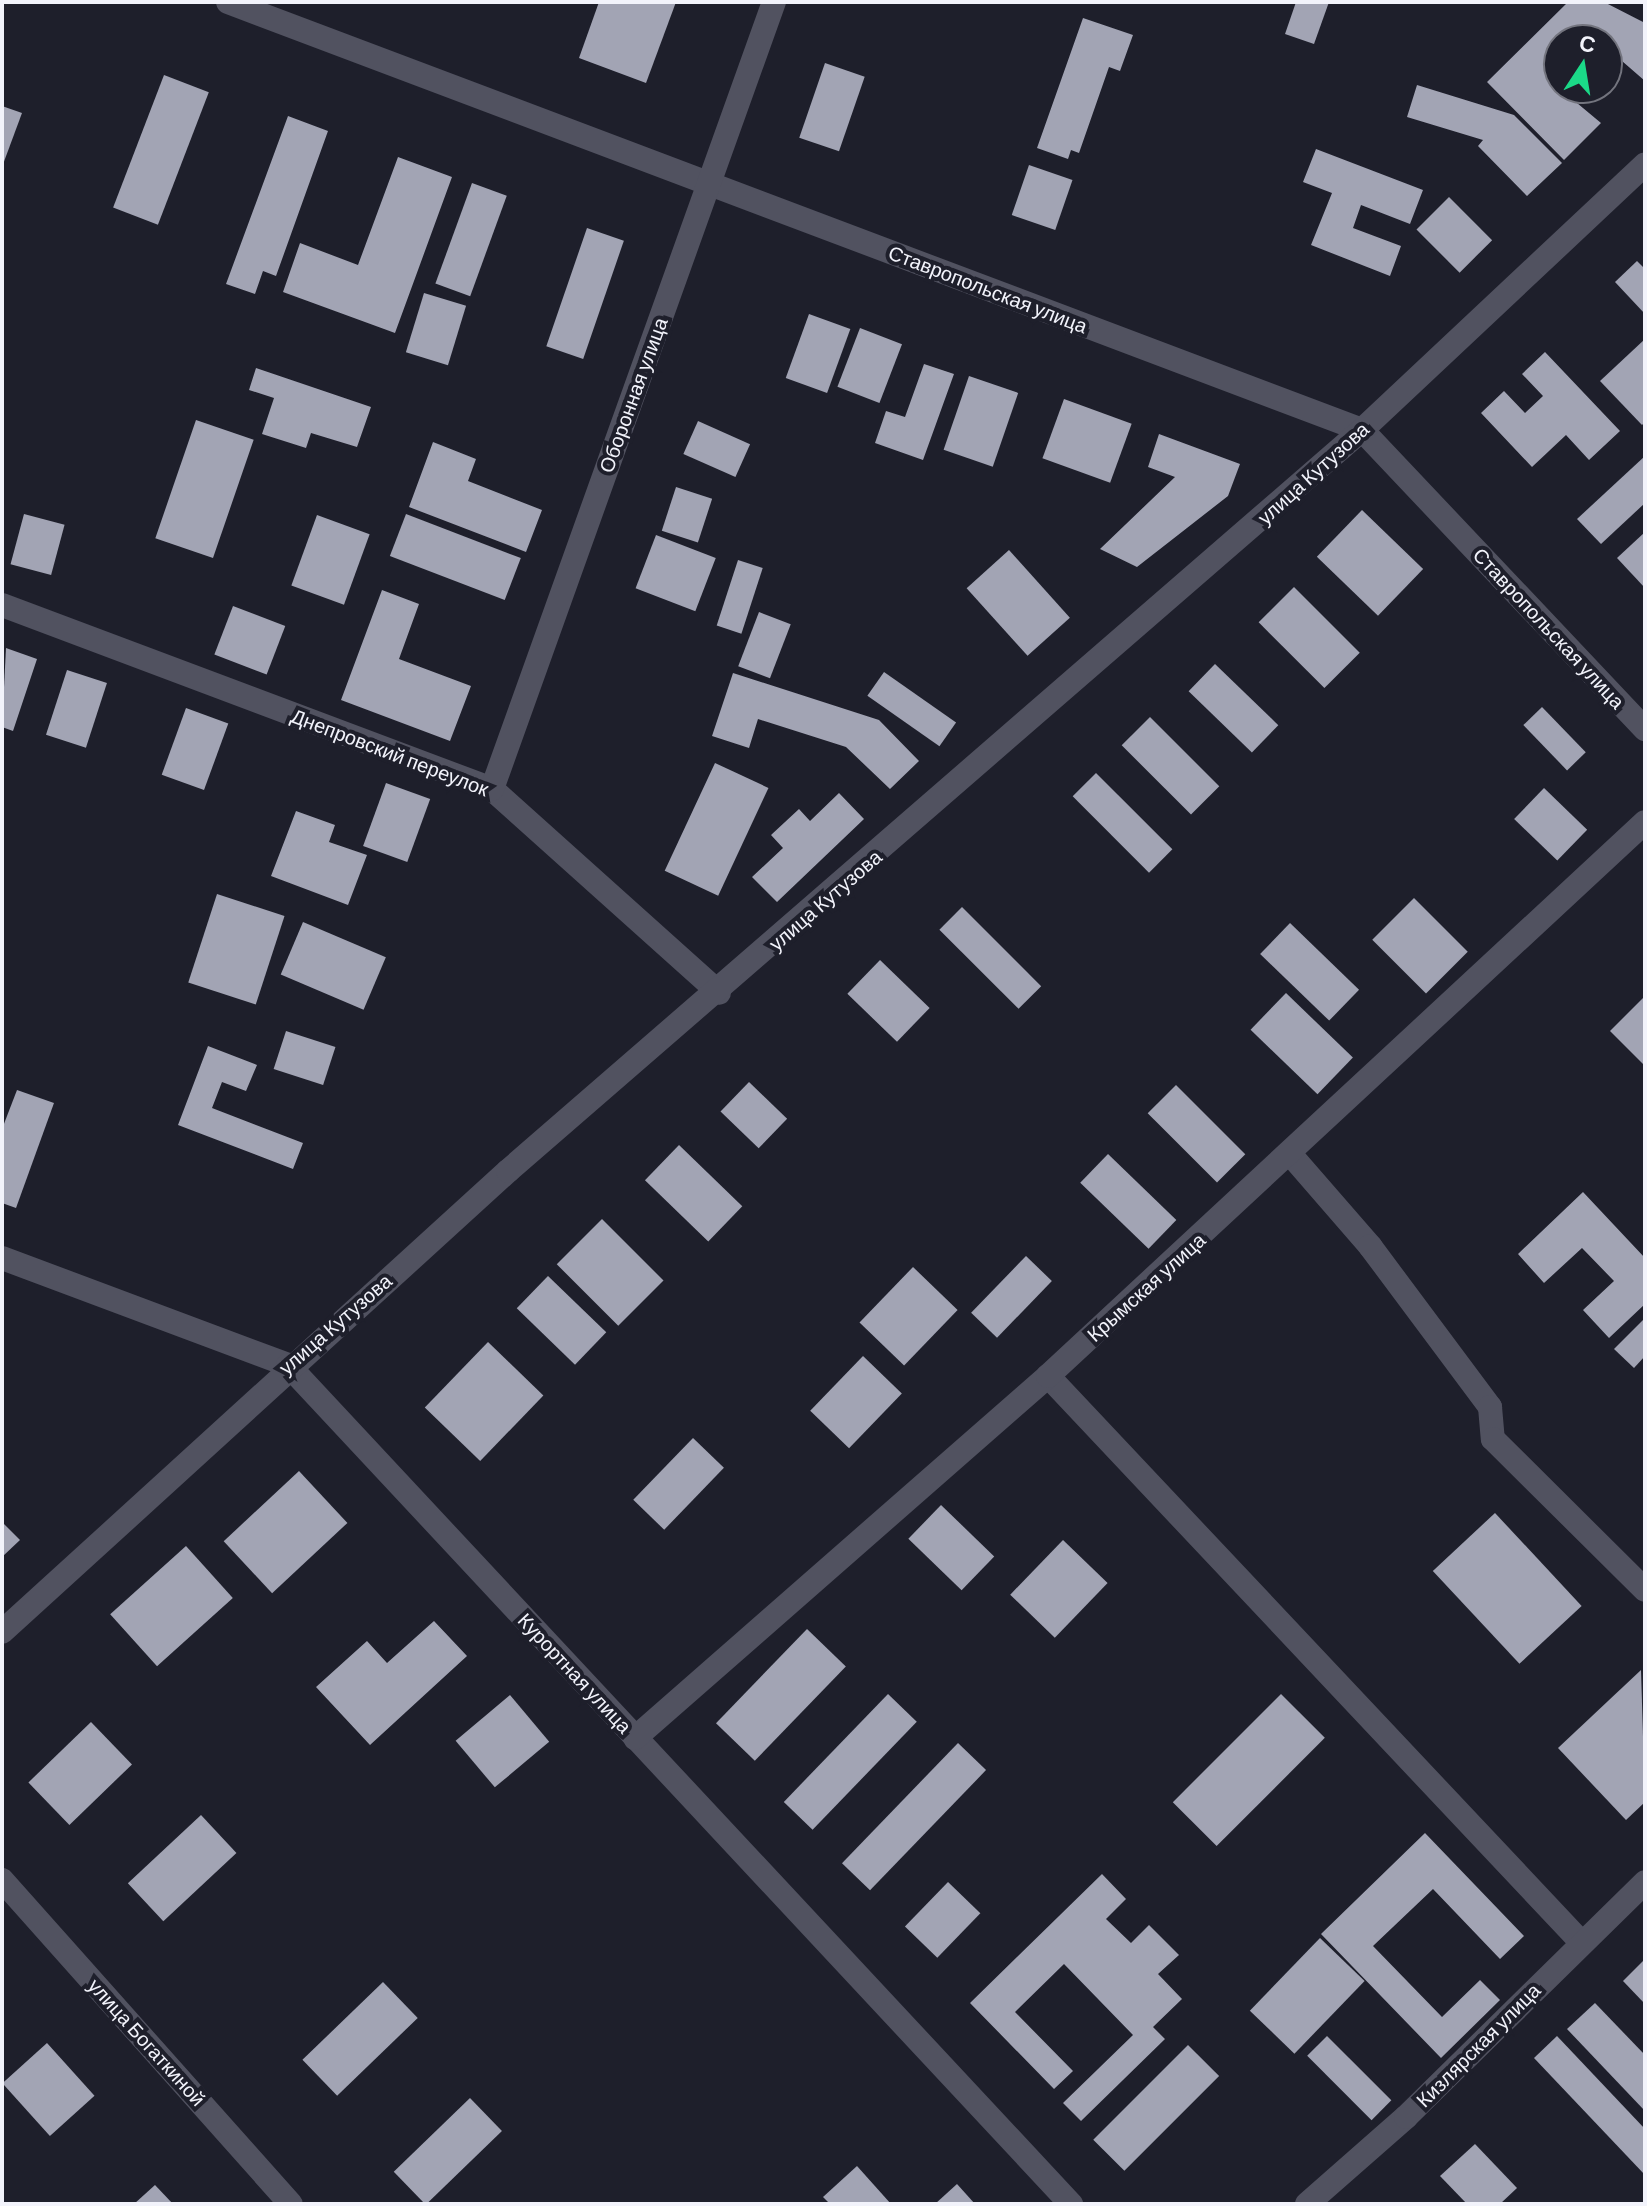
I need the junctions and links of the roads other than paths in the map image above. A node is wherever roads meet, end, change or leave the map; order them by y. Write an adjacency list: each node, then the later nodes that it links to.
1 (228, 2): 4 (street, Ставропольская улица)
2 (774, 2): 4 (street, Оборонная улица)
3 (1645, 164): 5 (street, улица Кутузова)
4 (709, 184): 5 (street, Ставропольская улица); 8 (street, Оборонная улица)
5 (1362, 430): 7 (street, Ставропольская улица); 10 (street, улица Кутузова)
6 (2, 605): 8 (street, Днепровский переулок)
7 (1645, 729)
8 (492, 789): 10 (street, Днепровский переулок)
9 (1645, 822): 11 (street, Крымская улица)
10 (719, 993): 13 (street, улица Кутузова)
11 (1291, 1155): 14 (street, Крымская улица); 15 (street)
12 (2, 1258): 13 (street, Курортная улица)
13 (288, 1365): 16 (street, улица Кутузова); 17 (street, Курортная улица)
14 (1048, 1376): 17 (street, Крымская улица); 20 (street)
15 (1645, 1590)
16 (2, 1632)
17 (635, 1738): 22 (street, Курортная улица)
18 (2, 1880): 21 (street, улица Богаткиной)
19 (1645, 1882): 20 (street, Кизлярская улица)
20 (1582, 1943): 23 (street, Кизлярская улица)
21 (291, 2204)
22 (1071, 2204)
23 (1307, 2204)

